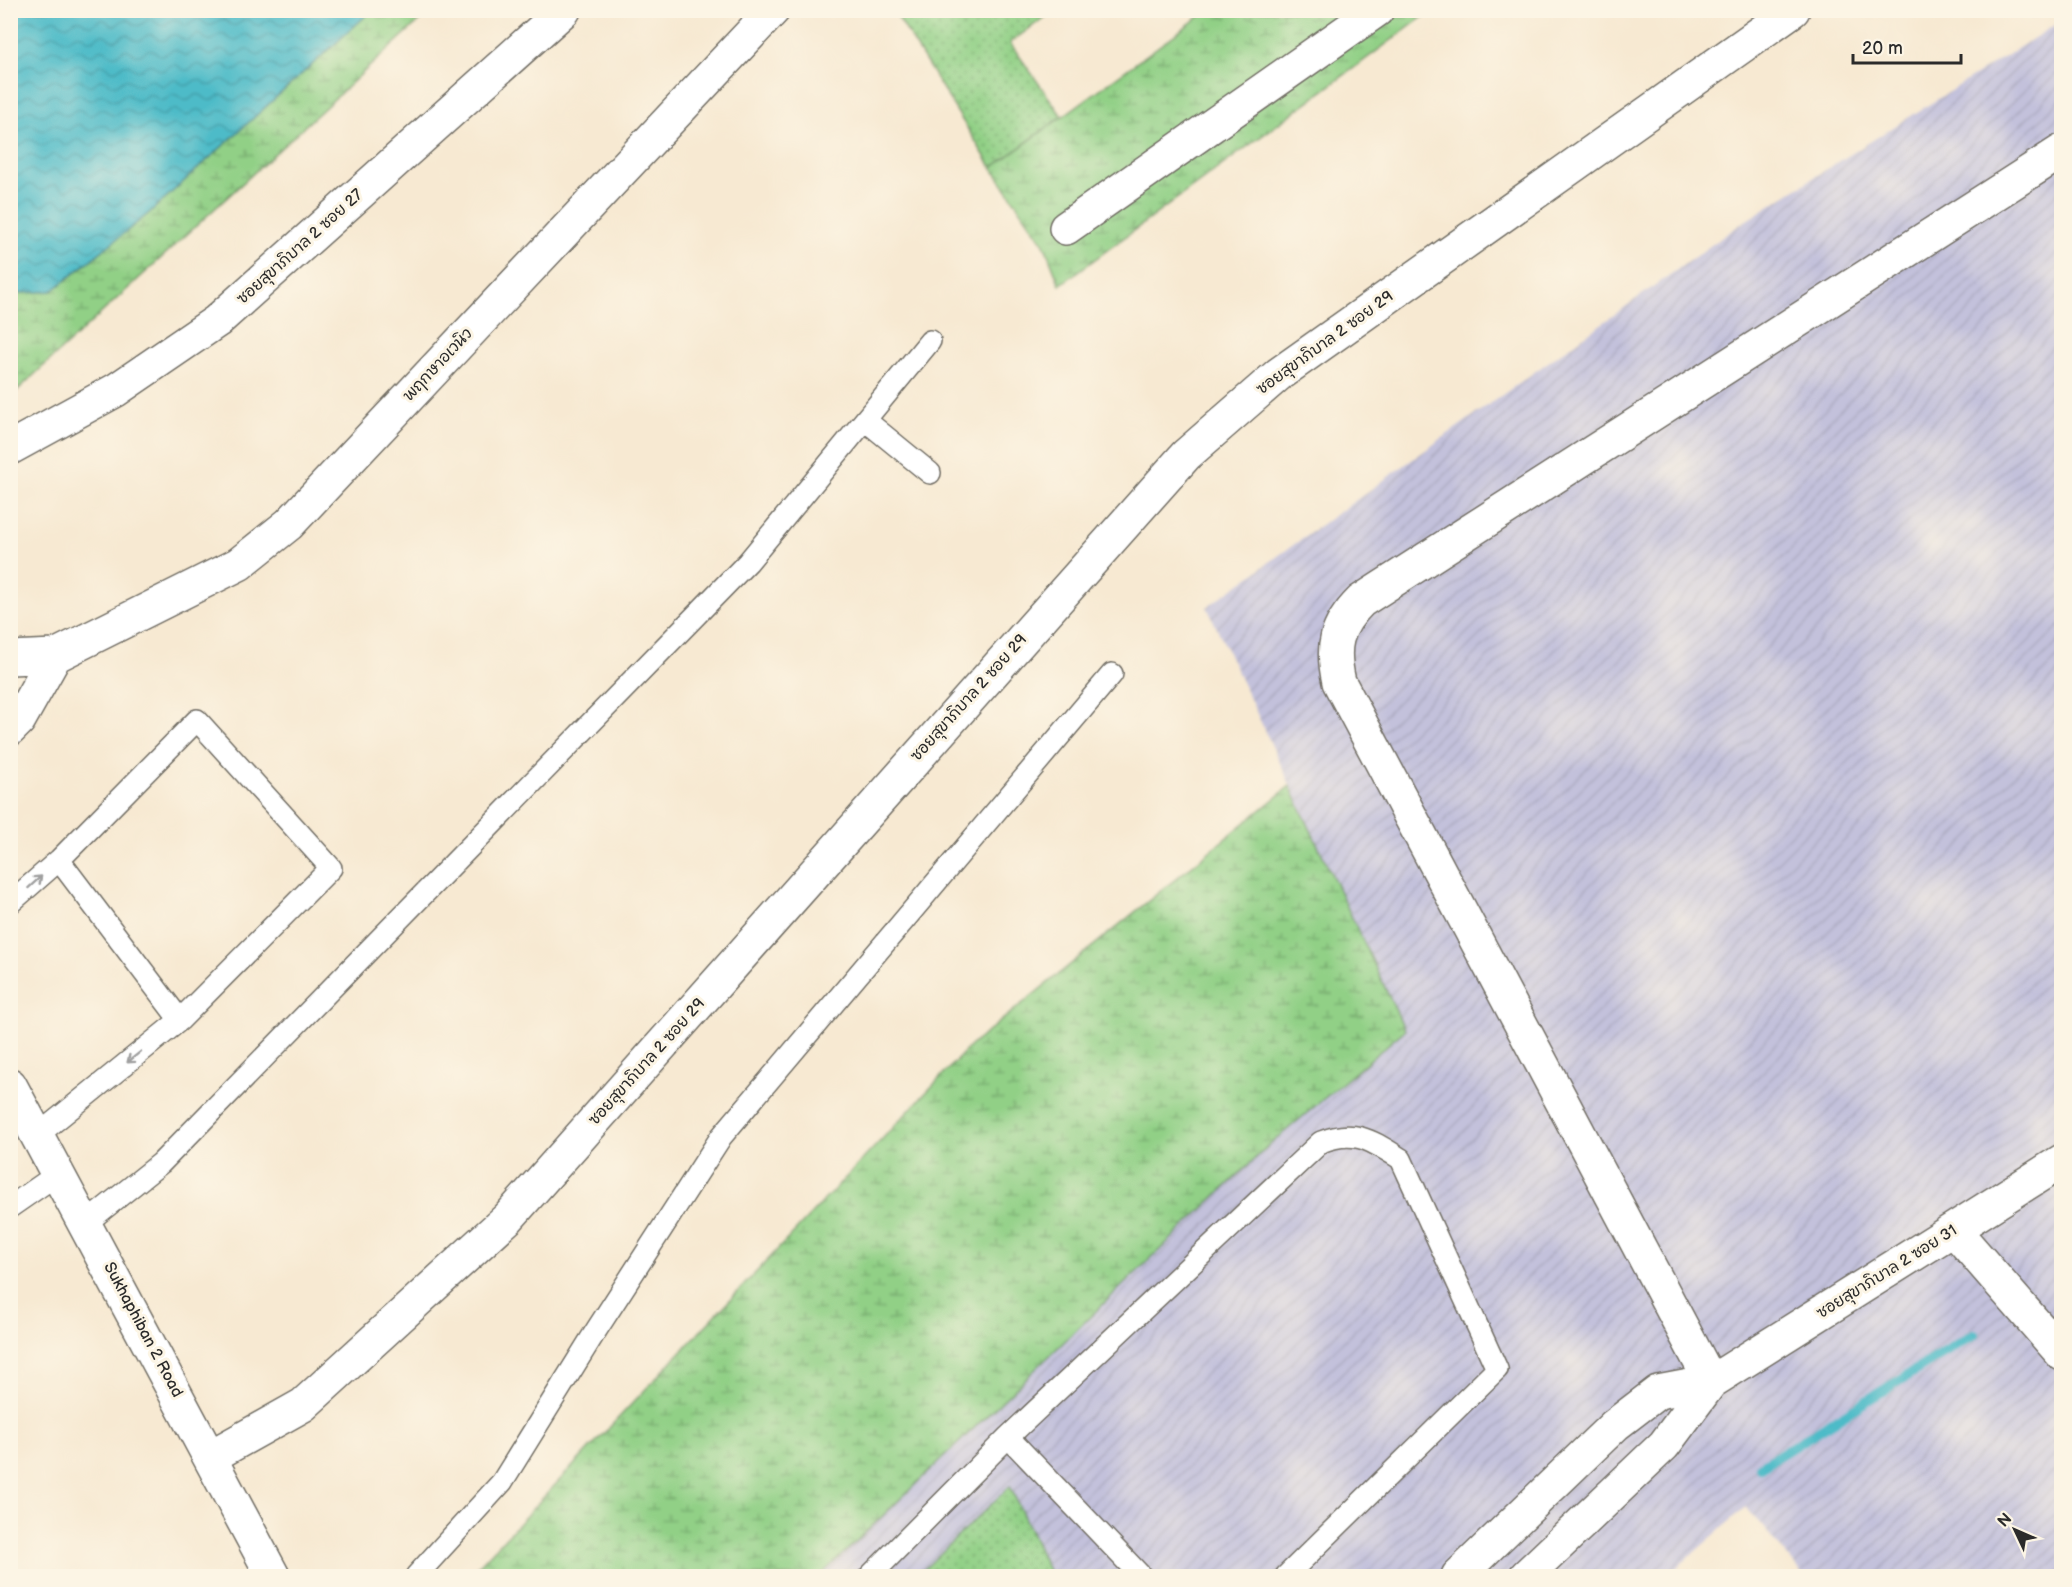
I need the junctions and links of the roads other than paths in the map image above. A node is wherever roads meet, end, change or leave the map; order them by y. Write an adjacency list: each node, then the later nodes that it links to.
1 (564, 10): 9 (street, ซอยสุขาภิบาล 2 ซอย 27)
2 (773, 10): 11 (street, พฤกษาอเวนิว)
3 (1377, 10): 6 (street)
4 (1793, 10): 28 (street, ซอยสุขาภิบาล 2 ซอย 29)
5 (2061, 151): 26 (street)
6 (1066, 228)
7 (930, 341): 8 (lane)
8 (865, 420): 10 (lane); 23 (lane)
9 (10, 448)
10 (930, 472)
11 (56, 656): 12 (street, พฤกษาอเวนิว); 14 (street)
12 (10, 658)
13 (1112, 674): 30 (lane)
14 (10, 729)
15 (59, 860): 16 (lane, one-way to 15); 17 (lane); 17 (lane)
16 (10, 903)
17 (180, 1020): 19 (lane, one-way to 19)
18 (10, 1084): 19 (street, Sukhaphiban 2 Road)
19 (39, 1134): 21 (street, Sukhaphiban 2 Road)
20 (2061, 1161): 24 (street, ซอยสุขาภิบาล 2 ซอย 31)
21 (60, 1173): 22 (lane); 23 (street, Sukhaphiban 2 Road)
22 (10, 1207)
23 (86, 1223): 28 (street, Sukhaphiban 2 Road)
24 (1954, 1230): 25 (street); 26 (street, ซอยสุขาภิบาล 2 ซอย 31)
25 (2061, 1354)
26 (1711, 1382): 34 (street, ซอยสุขาภิบาล 2 ซอย 31); 35 (street, ซอยสุขาภิบาล 2 ซอย 31)
27 (1008, 1437): 31 (lane); 32 (lane); 33 (lane)
28 (210, 1457): 29 (street, Sukhaphiban 2 Road)
29 (273, 1576)
30 (416, 1576)
31 (870, 1576)
32 (1141, 1576)
33 (1286, 1576)
34 (1458, 1576)
35 (1526, 1576)

